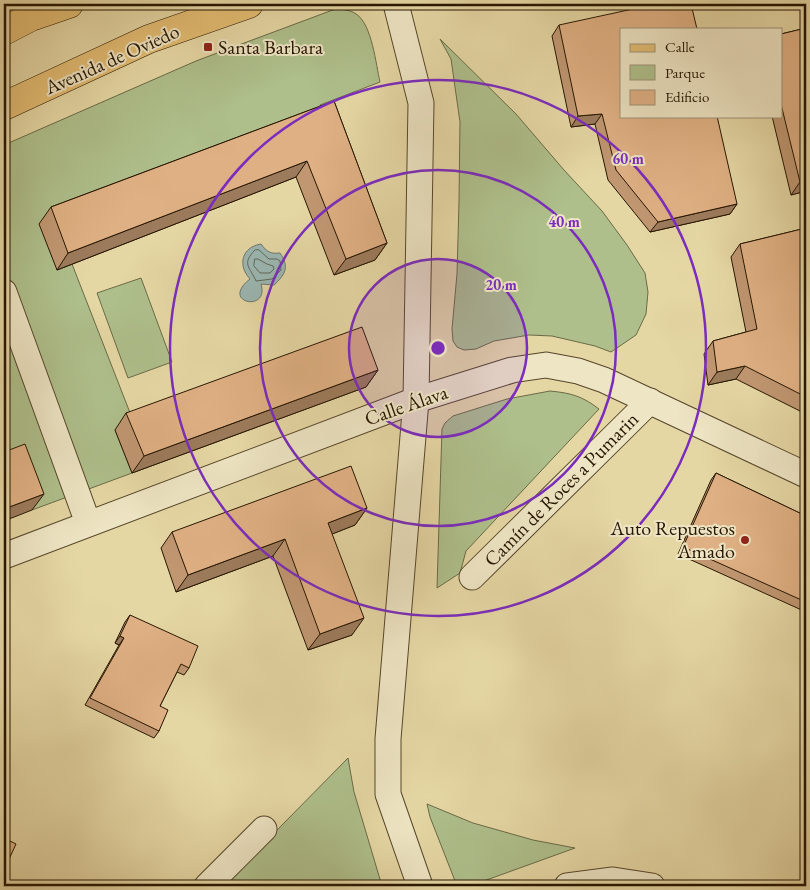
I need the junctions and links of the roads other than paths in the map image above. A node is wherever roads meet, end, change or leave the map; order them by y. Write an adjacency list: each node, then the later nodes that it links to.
1 (70, 4): 4 (main road)
2 (249, 4): 6 (main road, Avenida de Oviedo)
3 (396, 4): 8 (street)
4 (30, 10): 5 (main road)
5 (4, 31)
6 (4, 106)
7 (4, 292): 11 (street)
8 (416, 400): 9 (street, Calle Álava); 11 (street, Calle Álava); 16 (street)
9 (650, 401): 10 (street, Calle Álava); 13 (street, Camín de Roces a Pumarin)
10 (806, 475)
11 (88, 523): 12 (street, Calle Álava)
12 (4, 556)
13 (472, 577)
14 (264, 829): 15 (street)
15 (207, 886)
16 (420, 886)
17 (567, 886): 18 (street)
18 (652, 886)

